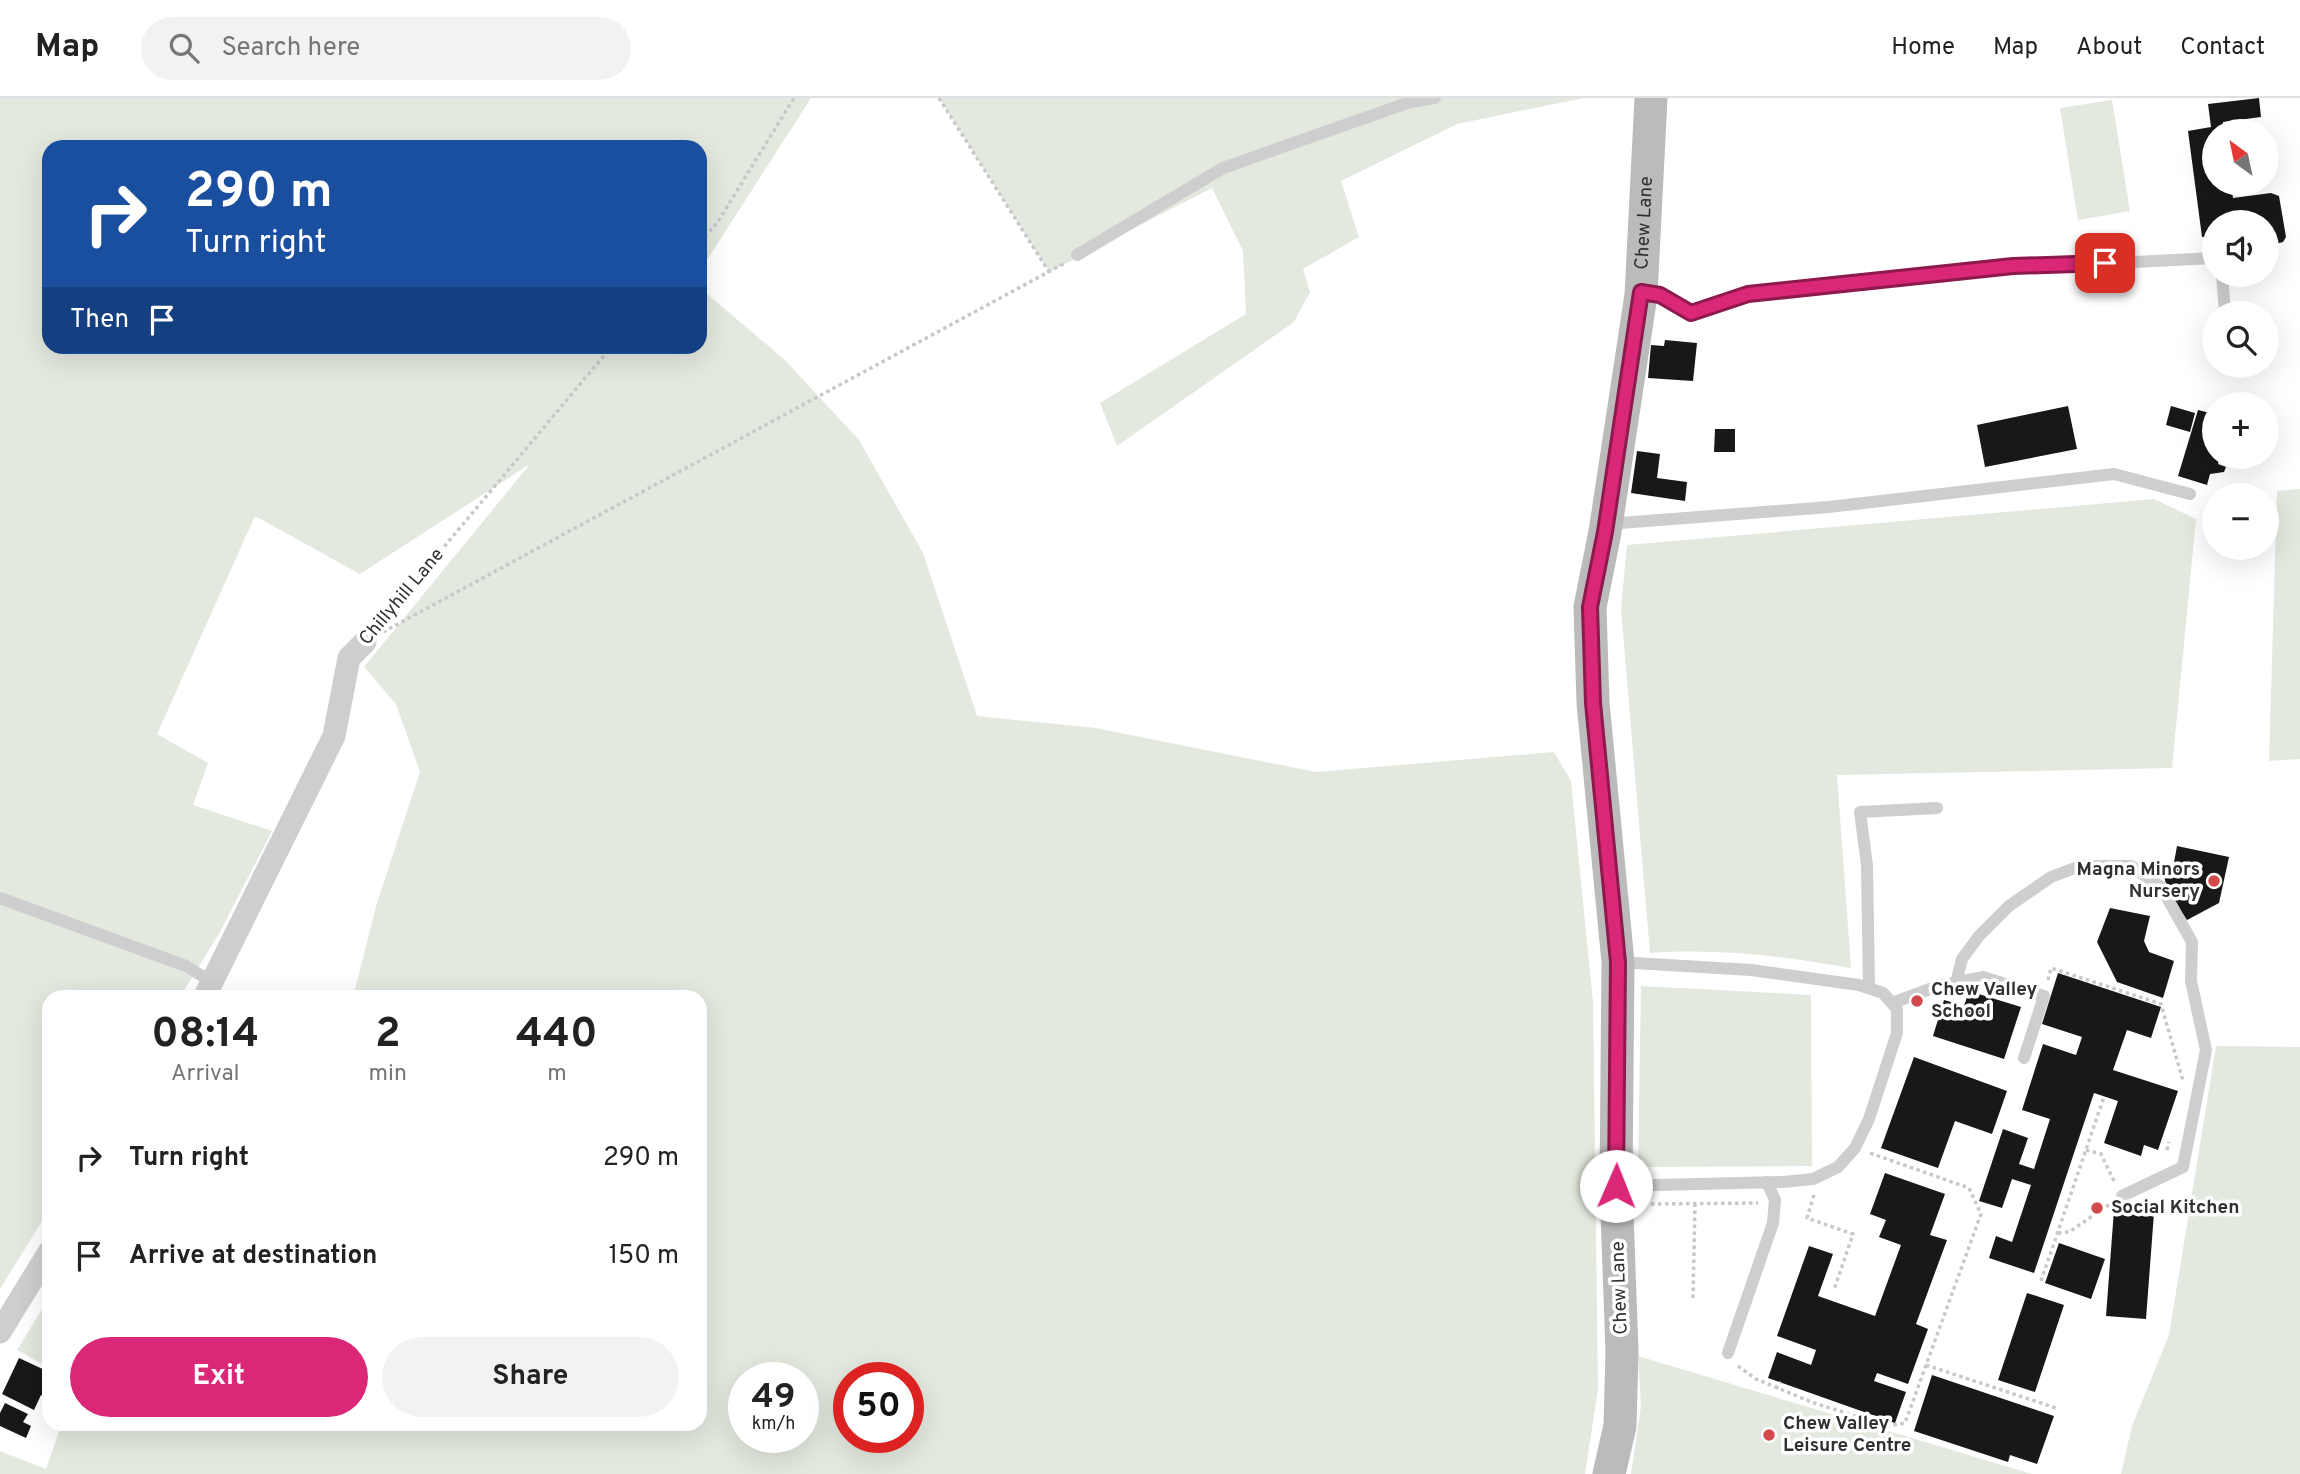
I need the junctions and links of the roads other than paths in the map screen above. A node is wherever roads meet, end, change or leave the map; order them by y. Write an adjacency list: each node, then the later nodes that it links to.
1 (1435, 98): 3 (lane)
2 (1651, 98): 5 (main road, Chew Lane)
3 (1077, 256)
4 (2202, 259): 5 (lane)
5 (1641, 292): 7 (main road, Chew Lane)
6 (2190, 494): 7 (lane)
7 (1606, 524): 11 (main road, Chew Lane)
8 (365, 642): 14 (street, Chillyhill Lane)
9 (1937, 808): 13 (lane)
10 (0, 898): 14 (lane)
11 (1618, 962): 13 (lane); 18 (main road, Chew Lane)
12 (1956, 983): 15 (lane); 16 (lane); 19 (lane)
13 (1869, 988): 15 (lane)
14 (208, 990)
15 (1892, 1003): 17 (lane)
16 (2024, 1058)
17 (1767, 1182): 18 (lane); 22 (lane)
18 (1616, 1195): 23 (main road, Chew Lane)
19 (2122, 1196)
20 (42, 1263): 21 (street)
21 (0, 1332)
22 (1728, 1353)
23 (1609, 1474)

